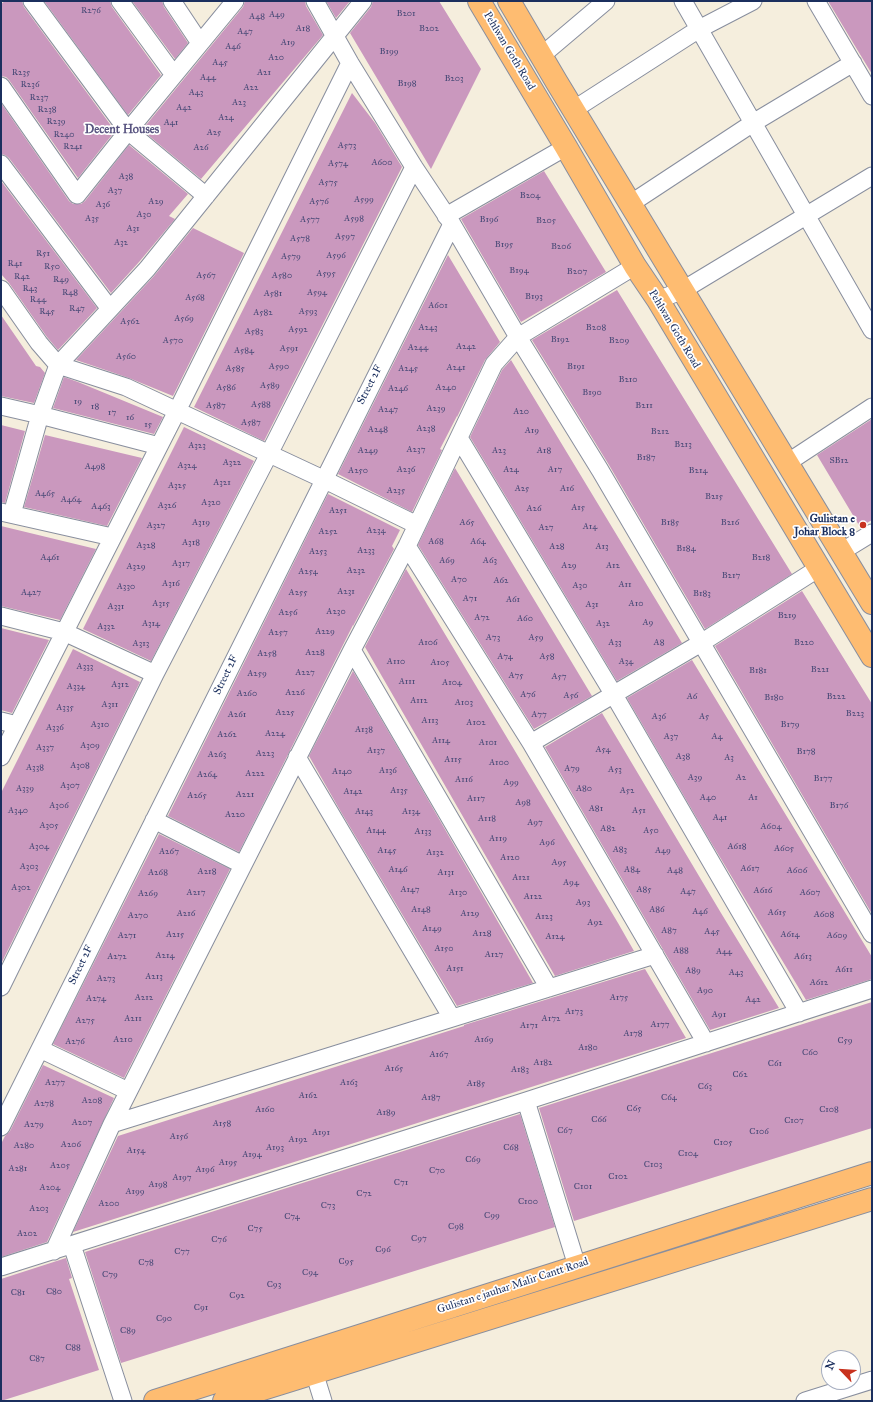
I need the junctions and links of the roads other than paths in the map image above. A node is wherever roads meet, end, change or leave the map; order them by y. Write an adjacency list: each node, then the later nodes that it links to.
1 (32, 1): 24 (street)
2 (120, 1): 19 (street)
3 (172, 1): 15 (street)
4 (235, 1): 15 (street)
5 (315, 1): 14 (street)
6 (363, 1): 14 (street)
7 (479, 1): 25 (main road, Pehlwan Goth Road)
8 (606, 1): 16 (street)
9 (683, 1): 13 (street)
10 (753, 1): 13 (street)
11 (816, 1): 18 (street)
12 (516, 5): 16 (main road)
13 (699, 29): 22 (street); 23 (street)
14 (336, 36): 17 (street); 29 (street)
15 (200, 43): 19 (street)
16 (541, 56): 22 (main road)
17 (350, 63): 27 (street); 45 (street)
18 (852, 63): 21 (street); 23 (street)
19 (174, 75): 24 (street)
20 (1, 86): 24 (street)
21 (872, 96)
22 (573, 110): 30 (main road)
23 (753, 123): 30 (street); 31 (street)
24 (128, 131): 29 (street)
25 (566, 147): 32 (street); 33 (main road, Pehlwan Goth Road)
26 (1, 164): 39 (street)
27 (414, 166): 32 (street); 49 (street)
28 (872, 176): 31 (street)
29 (206, 196): 39 (street)
30 (630, 204): 35 (main road)
31 (806, 216): 35 (street); 37 (street)
32 (449, 220): 41 (street); 51 (street, Street 2F)
33 (635, 266): 36 (main road, Pehlwan Goth Road); 41 (street)
34 (1, 289): 38 (street)
35 (683, 290): 36 (street); 50 (main road)
36 (658, 300): 58 (main road, Pehlwan Goth Road)
37 (865, 303): 40 (street)
38 (7, 304): 42 (street)
39 (110, 309): 42 (street)
40 (872, 330)
41 (518, 337): 47 (street); 62 (street)
42 (58, 365): 45 (street); 46 (street)
43 (1, 406): 46 (street)
44 (872, 407): 50 (street)
45 (177, 411): 48 (street); 49 (street)
46 (40, 415): 48 (street); 52 (street)
47 (459, 438): 53 (street); 66 (street)
48 (159, 446): 55 (street)
49 (269, 454): 51 (street); 65 (street)
50 (787, 463): 57 (main road)
51 (323, 479): 53 (street); 71 (street, Street 2F)
52 (6, 513): 55 (street)
53 (417, 525): 56 (street)
54 (872, 533): 57 (street)
55 (112, 537): 61 (street)
56 (407, 546): 63 (street); 68 (street)
57 (841, 552): 59 (main road)
58 (819, 568): 62 (street); 64 (main road, Pehlwan Goth Road)
59 (872, 603)
60 (1, 616): 61 (street)
61 (64, 632): 65 (street); 67 (street)
62 (701, 643): 66 (street); 73 (street)
63 (352, 650): 70 (street); 77 (street)
64 (872, 656)
65 (155, 674): 75 (street)
66 (614, 695): 68 (street); 79 (street)
67 (9, 723): 69 (street)
68 (531, 743): 74 (street)
69 (1, 757)
70 (298, 757): 72 (street); 80 (street)
71 (154, 820): 72 (street); 82 (street, Street 2F)
72 (243, 865): 83 (street)
73 (872, 934)
74 (655, 955): 77 (street); 81 (street)
75 (5, 968): 76 (street)
76 (1, 987)
77 (549, 988): 80 (street)
78 (872, 989): 79 (street)
79 (799, 1013): 81 (street)
80 (452, 1018): 85 (street)
81 (706, 1043): 84 (street)
82 (40, 1049): 83 (street); 86 (street, Street 2F)
83 (128, 1091): 85 (street)
84 (526, 1101): 89 (street); 91 (street)
85 (112, 1124): 90 (street)
86 (1, 1127)
87 (872, 1173): 91 (main road, Gulistan e jauhar Malir Cantt Road)
88 (872, 1199): 93 (main road, Gulistan e jauhar Malir Cantt Road)
89 (72, 1246): 90 (street); 95 (street)
90 (54, 1251): 92 (street)
91 (577, 1266): 96 (main road, Gulistan e jauhar Malir Cantt Road)
92 (1, 1267)
93 (314, 1372): 97 (main road, Gulistan e jauhar Malir Cantt Road); 98 (street)
94 (872, 1380): 99 (street)
95 (123, 1401)
96 (155, 1401)
97 (224, 1401)
98 (323, 1401)
99 (805, 1401)

